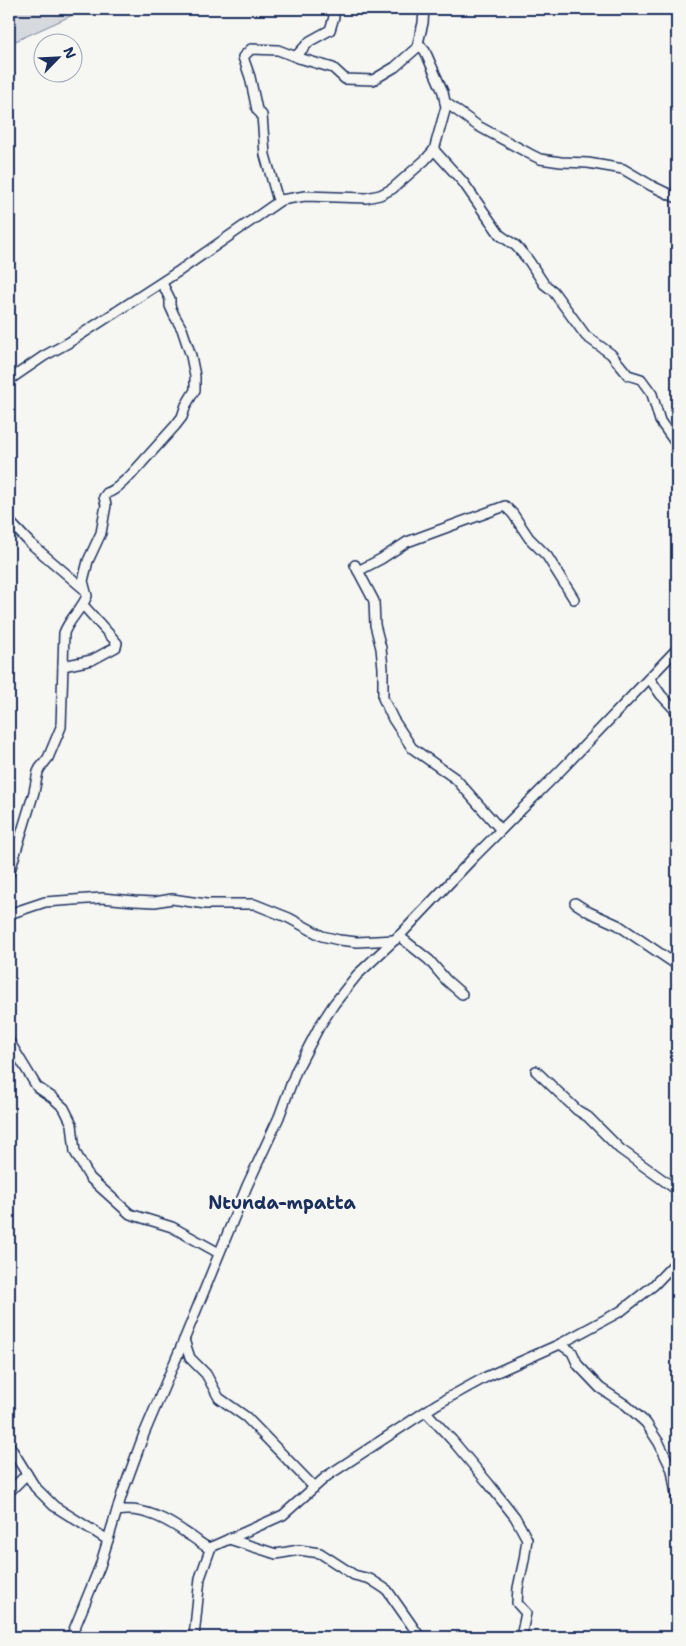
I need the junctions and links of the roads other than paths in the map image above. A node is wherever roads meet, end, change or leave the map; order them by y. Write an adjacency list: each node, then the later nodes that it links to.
1 (332, 9): 4 (street)
2 (424, 9): 3 (street)
3 (420, 45): 4 (street); 5 (street)
4 (299, 58): 8 (street)
5 (445, 102): 6 (street); 7 (street)
6 (434, 150): 8 (street); 11 (street)
7 (677, 198)
8 (281, 200): 9 (street)
9 (162, 282): 10 (street); 13 (street)
10 (9, 380)
11 (677, 445)
12 (9, 521): 13 (street)
13 (84, 589): 15 (street)
14 (574, 599): 20 (street)
15 (82, 605): 17 (street); 17 (street)
16 (677, 649): 18 (street)
17 (63, 666): 21 (street)
18 (650, 679): 19 (street); 20 (street)
19 (677, 712)
20 (501, 830): 24 (street)
21 (9, 874)
22 (575, 903): 25 (street)
23 (9, 914): 24 (street)
24 (397, 938): 26 (street); 30 (street)
25 (677, 966)
26 (462, 994)
27 (9, 1041): 30 (street)
28 (536, 1071): 29 (street)
29 (677, 1190)
30 (219, 1253): 32 (street)
31 (677, 1261): 33 (street)
32 (184, 1340): 37 (street); 40 (street)
33 (560, 1344): 34 (street); 39 (street)
34 (427, 1413): 37 (street); 47 (street)
35 (9, 1444): 36 (street)
36 (27, 1474): 38 (street); 42 (street)
37 (314, 1487): 41 (street)
38 (9, 1492)
39 (677, 1501)
40 (117, 1511): 42 (street); 43 (street)
41 (229, 1539): 43 (street); 46 (street)
42 (108, 1540): 44 (street)
43 (211, 1547): 45 (street)
44 (71, 1637)
45 (194, 1637)
46 (420, 1637)
47 (523, 1637)

